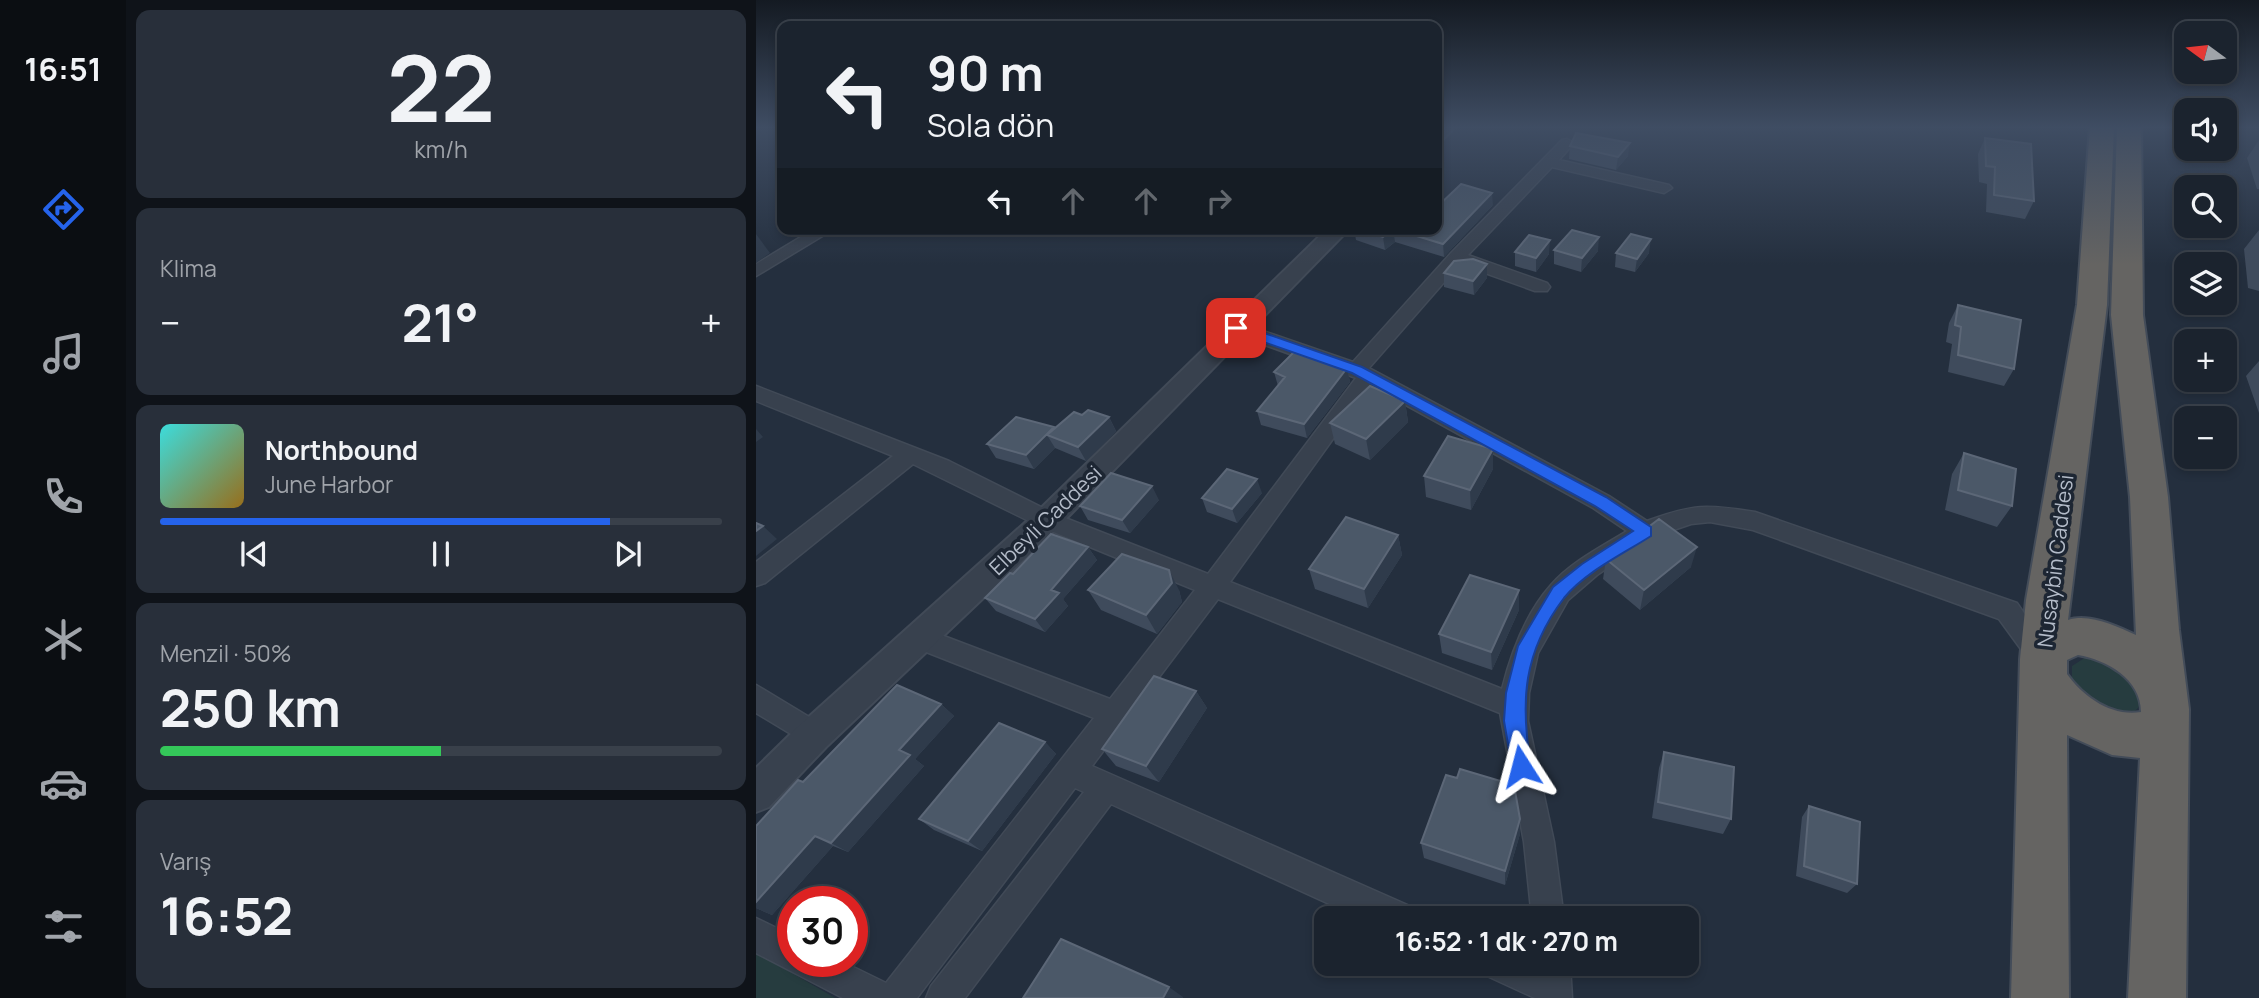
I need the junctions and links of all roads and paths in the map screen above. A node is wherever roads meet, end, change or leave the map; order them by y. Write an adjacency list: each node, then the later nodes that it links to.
1 (1539, 173): 8 (street)
2 (1596, 173): 5 (street)
3 (2099, 173): 20 (highway, Nusaybin Caddesi)
4 (2129, 173): 23 (highway)
5 (1664, 188)
6 (816, 235): 9 (street)
7 (1333, 235): 11 (street, Elbeyli Caddesi)
8 (1457, 257): 10 (street); 12 (street)
9 (756, 271)
10 (1541, 287)
11 (1236, 328): 12 (street); 15 (street, Elbeyli Caddesi)
12 (1363, 373): 16 (street); 18 (street)
13 (756, 393): 14 (street)
14 (910, 455): 15 (street); 17 (street)
15 (1047, 520): 18 (street); 19 (street, Elbeyli Caddesi)
16 (1645, 531): 20 (street); 22 (street)
17 (756, 576)
18 (1213, 586): 22 (street); 24 (street)
19 (920, 638): 24 (street); 25 (street, Elbeyli Caddesi)
20 (2043, 660): 23 (highway); 23 (highway); 39 (highway, Nusaybin Caddesi)
21 (756, 698): 25 (street)
22 (1514, 706): 30 (street)
23 (2166, 709): 40 (highway)
24 (1116, 714): 26 (street)
25 (814, 735): 28 (street, Elbeyli Caddesi)
26 (1071, 772): 27 (street); 37 (street)
27 (1106, 787): 29 (street); 38 (street)
28 (756, 794)
29 (1371, 906)
30 (1546, 906)
31 (756, 935): 32 (street)
32 (777, 946)
33 (1533, 976): 35 (street)
34 (838, 977): 36 (street)
35 (1555, 984)
36 (879, 998)
37 (896, 998)
38 (943, 998)
39 (2040, 998)
40 (2157, 998)

